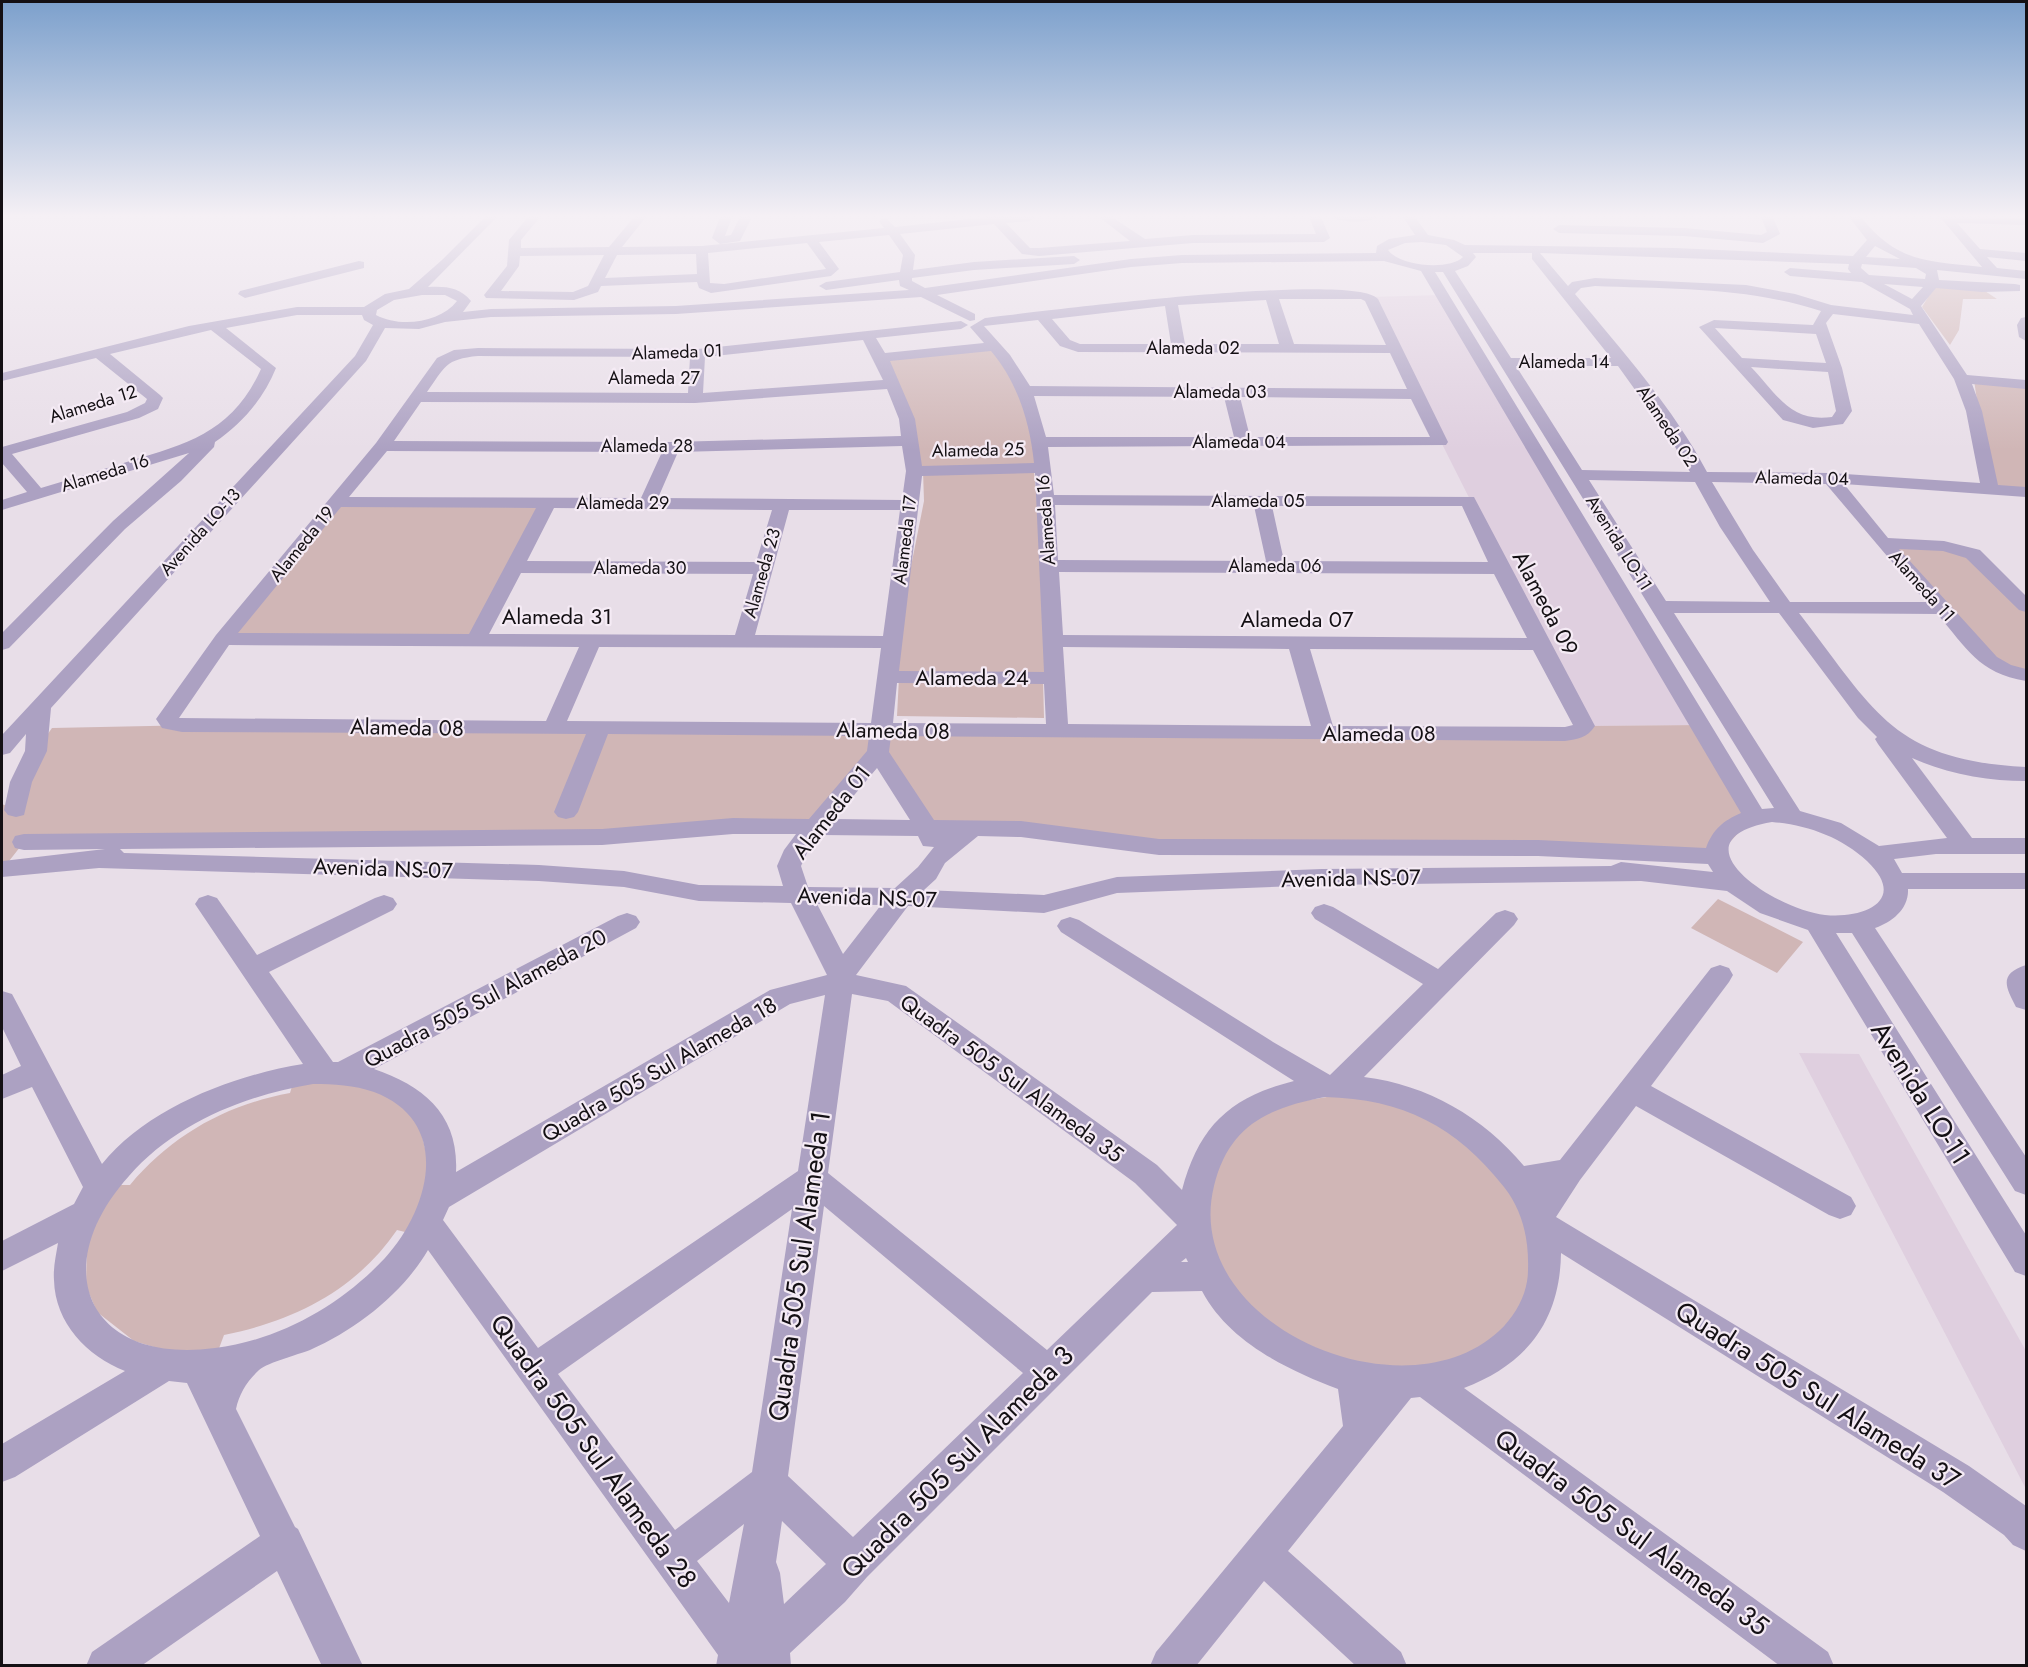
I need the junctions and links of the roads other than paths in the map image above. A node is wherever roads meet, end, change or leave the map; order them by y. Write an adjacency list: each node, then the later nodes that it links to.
1 (263, 295): 25 (street)
2 (401, 295): 26 (street)
3 (456, 295): 22 (street)
4 (491, 295): 5 (street)
5 (579, 295)
6 (763, 295): 22 (street)
7 (898, 295): 31 (street)
8 (929, 295): 28 (street)
9 (929, 295): 28 (street)
10 (976, 295): 28 (street)
11 (1038, 295): 28 (street)
12 (1271, 295): 13 (street, Alameda 01); 23 (street, Alameda 01); 42 (street)
13 (1288, 295)
14 (1354, 295): 43 (street, Alameda 01)
15 (1442, 295): 121 (street, Avenida LO-11)
16 (1464, 295): 49 (street, Avenida LO-11)
17 (1569, 295): 50 (street, Alameda 02)
18 (1718, 295): 29 (street)
19 (1778, 295): 27 (street)
20 (1894, 295): 24 (street)
21 (1923, 295): 24 (street)
22 (464, 301): 31 (street, Avenida LO-13)
23 (1171, 301): 30 (street, Alameda 01); 41 (street)
24 (1914, 306): 32 (street)
25 (300, 308): 26 (street); 36 (street)
26 (371, 308): 34 (street)
27 (1829, 309): 32 (street); 37 (street)
28 (976, 312): 30 (street, Alameda 01); 38 (street, Alameda 01); 40 (street, Alameda 16)
29 (1726, 315): 37 (street); 51 (street)
30 (1042, 316): 41 (street, Alameda 02)
31 (443, 318): 35 (street, Avenida LO-13)
32 (1923, 320): 54 (street)
33 (2026, 321): 39 (street)
34 (381, 323): 35 (street, Avenida LO-13); 47 (street, Avenida LO-13)
35 (413, 326): 47 (street, Avenida LO-13)
36 (216, 327): 44 (street); 62 (street)
37 (1821, 330): 52 (street)
38 (868, 336): 46 (street, Alameda 01); 48 (street, Alameda 17)
39 (2026, 337)
40 (995, 346): 48 (street); 57 (street, Alameda 16)
41 (1179, 348): 42 (street, Alameda 02)
42 (1288, 349): 43 (street, Alameda 02)
43 (1394, 349): 59 (street)
44 (98, 352): 53 (street); 68 (street, Alameda 12)
45 (464, 352): 46 (street, Alameda 01); 60 (street, Alameda 19)
46 (698, 353): 61 (street)
47 (361, 358): 108 (street, Avenida LO-13)
48 (880, 358): 55 (street, Alameda 17)
49 (1505, 362): 50 (street, Alameda 14); 71 (street, Avenida LO-11)
50 (1623, 362): 72 (street, Alameda 02)
51 (1739, 362): 52 (street); 52 (street)
52 (1835, 368)
53 (2, 377)
54 (1962, 380): 56 (street); 74 (street)
55 (894, 384): 61 (street, Alameda 27); 63 (street, Alameda 17)
56 (2026, 384)
57 (1025, 391): 58 (street, Alameda 03); 64 (street, Alameda 16)
58 (1232, 393): 59 (street, Alameda 03); 65 (street)
59 (1416, 393): 65 (street, Alameda 04)
60 (415, 397): 61 (street, Alameda 27); 66 (street, Alameda 19)
61 (695, 398)
62 (209, 441): 76 (street, Alameda 16); 103 (street)
63 (911, 441): 67 (street, Alameda 28); 70 (street, Alameda 17)
64 (1038, 442): 65 (street, Alameda 04); 69 (street, Alameda 16)
65 (1244, 442)
66 (382, 446): 67 (street, Alameda 28); 80 (street, Alameda 19)
67 (672, 447): 82 (street)
68 (2, 452): 76 (street)
69 (1042, 468): 70 (street, Alameda 25); 77 (street, Alameda 16)
70 (914, 471): 85 (street, Alameda 17)
71 (1576, 475): 72 (street, Alameda 04); 93 (street, Avenida LO-11)
72 (1701, 477): 73 (street, Alameda 04); 94 (street, Alameda 02)
73 (1830, 478): 74 (street, Alameda 04); 86 (street, Alameda 11)
74 (1990, 489): 75 (street, Alameda 04)
75 (2026, 492)
76 (37, 493): 84 (street, Alameda 16)
77 (1047, 500): 78 (street, Alameda 05); 87 (street, Alameda 16)
78 (1262, 501): 79 (street, Alameda 05); 88 (street)
79 (1468, 501): 91 (street, Alameda 09)
80 (336, 502): 81 (street, Alameda 29); 96 (street, Alameda 19)
81 (548, 503): 82 (street, Alameda 29); 89 (street)
82 (647, 504): 83 (street, Alameda 29)
83 (782, 504): 85 (street, Alameda 29); 90 (street, Alameda 23)
84 (2, 505)
85 (910, 505): 101 (street, Alameda 17)
86 (1883, 543): 92 (street); 95 (street, Alameda 11)
87 (1049, 566): 88 (street, Alameda 06); 100 (street, Alameda 16)
88 (1276, 566): 91 (street, Alameda 06)
89 (515, 567): 90 (street, Alameda 30); 97 (street)
90 (764, 568): 99 (street, Alameda 23)
91 (1500, 568): 104 (street, Alameda 09)
92 (2026, 606)
93 (1659, 607): 94 (street); 122 (street, Avenida LO-11)
94 (1785, 607): 95 (street); 111 (street, Alameda 02)
95 (1942, 608): 105 (street, Alameda 11)
96 (223, 639): 97 (street, Alameda 31); 109 (street, Alameda 19)
97 (476, 640): 98 (street, Alameda 31)
98 (592, 640): 99 (street, Alameda 31); 113 (street)
99 (743, 641): 101 (street, Alameda 31)
100 (1054, 641): 102 (street, Alameda 07); 107 (street, Alameda 16)
101 (891, 642): 106 (street, Alameda 17)
102 (1298, 643): 104 (street, Alameda 07); 115 (street)
103 (2, 644)
104 (1540, 644): 110 (street, Alameda 09)
105 (2026, 675)
106 (889, 677): 107 (street, Alameda 24); 116 (street, Alameda 17)
107 (1055, 678): 114 (street, Alameda 16)
108 (40, 707): 117 (street, Avenida LO-13); 119 (street)
109 (198, 725): 113 (street, Alameda 08)
110 (1584, 726): 115 (street, Alameda 08)
111 (1878, 727): 118 (street, Alameda 02); 128 (street)
112 (600, 728): 113 (street, Alameda 08); 116 (street, Alameda 08); 120 (street)
113 (553, 729)
114 (1057, 732): 115 (street, Alameda 08); 116 (street, Alameda 08)
115 (1324, 733)
116 (880, 741): 123 (street, Alameda 01); 124 (street, Alameda 01)
117 (3, 745)
118 (2026, 774)
119 (9, 806): 126 (street)
120 (566, 812)
121 (1754, 816): 122 (street); 132 (street)
122 (1792, 816): 131 (street)
123 (815, 828): 124 (street, Avenida NS-07); 127 (street, Avenida NS-07); 140 (street, Alameda 01)
124 (927, 828): 125 (street, Avenida NS-07); 133 (street, Alameda 01)
125 (973, 828): 130 (street, Avenida NS-07); 133 (street)
126 (24, 842): 127 (street, Avenida NS-07); 135 (street)
127 (151, 843): 134 (street, Avenida NS-07)
128 (1965, 846): 129 (street); 131 (street)
129 (2026, 846)
130 (1538, 848): 132 (street, Avenida NS-07); 136 (street, Avenida NS-07)
131 (1875, 854): 137 (street)
132 (1717, 855): 139 (street)
133 (936, 858): 141 (street)
134 (99, 860): 135 (street, Avenida NS-07); 140 (street, Avenida NS-07)
135 (2, 869)
136 (1635, 874): 139 (street, Avenida NS-07); 141 (street, Avenida NS-07)
137 (1894, 881): 138 (street); 147 (street)
138 (2026, 881)
139 (1734, 883): 148 (street)
140 (801, 894): 141 (street, Avenida NS-07); 152 (street, Alameda 01)
141 (901, 897): 152 (street)
142 (208, 903): 150 (street)
143 (384, 904): 150 (street)
144 (1324, 913): 153 (street)
145 (1505, 919): 153 (street)
146 (627, 922): 160 (street, Quadra 505 Sul Alameda 20)
147 (1859, 923): 148 (street); 175 (street, Avenida LO-11)
148 (1816, 924): 186 (street, Avenida LO-11)
149 (1070, 926): 157 (street)
150 (253, 968): 155 (street)
151 (1720, 975): 164 (street)
152 (840, 979): 169 (street, Quadra 505 Sul Alameda 18); 171 (street, Quadra 505 Sul Alameda 35); 172 (street, Quadra 505 Sul Alameda 1)
153 (1441, 983): 156 (street)
154 (2, 1001): 158 (street)
155 (304, 1043): 159 (street); 160 (street)
156 (1377, 1047): 161 (street); 163 (street)
157 (1263, 1050): 161 (street); 165 (street)
158 (38, 1071): 162 (street); 167 (street)
159 (289, 1075): 160 (street); 166 (street)
160 (346, 1075): 168 (street)
161 (1331, 1086): 163 (street); 165 (street)
162 (2, 1088)
163 (1379, 1090): 173 (street)
164 (1633, 1090): 170 (street); 177 (street)
165 (1292, 1091): 174 (street)
166 (129, 1156): 167 (street); 176 (street)
167 (83, 1158): 176 (street)
168 (442, 1167): 169 (street); 178 (street)
169 (483, 1171): 178 (street, Quadra 505 Sul Alameda 18)
170 (1569, 1171): 173 (street); 179 (street)
171 (1146, 1174): 174 (street); 180 (street, Quadra 505 Sul Alameda 35)
172 (812, 1178): 193 (street); 194 (street); 201 (street, Quadra 505 Sul Alameda 1)
173 (1518, 1180): 179 (street)
174 (1195, 1182): 180 (street)
175 (2026, 1182)
176 (93, 1201): 181 (street); 182 (street)
177 (1840, 1206)
178 (431, 1211): 183 (street, Quadra 505 Sul Alameda 28); 184 (street)
179 (1539, 1220): 185 (street); 187 (street, Quadra 505 Sul Alameda 37)
180 (1193, 1225): 188 (street); 189 (street)
181 (74, 1242): 182 (street); 190 (street)
182 (12, 1252)
183 (450, 1253): 184 (street); 193 (street, Quadra 505 Sul Alameda 28)
184 (402, 1260): 191 (street)
185 (1546, 1261): 187 (street); 196 (street)
186 (2026, 1262)
187 (1605, 1265): 202 (street, Quadra 505 Sul Alameda 37)
188 (1210, 1276): 189 (street); 195 (street)
189 (1142, 1278): 194 (street, Quadra 505 Sul Alameda 3)
190 (133, 1357): 192 (street); 197 (street)
191 (249, 1357): 192 (street); 198 (street)
192 (181, 1365): 197 (street); 198 (street)
193 (535, 1370): 205 (street, Quadra 505 Sul Alameda 28)
194 (1047, 1372): 206 (street, Quadra 505 Sul Alameda 3)
195 (1354, 1379): 196 (street); 199 (street)
196 (1428, 1381): 199 (street); 212 (street, Quadra 505 Sul Alameda 35)
197 (112, 1398): 200 (street)
198 (218, 1409): 203 (street)
199 (1362, 1433): 204 (street)
200 (2, 1464)
201 (768, 1482): 205 (street); 206 (street); 207 (street, Quadra 505 Sul Alameda 1)
202 (2026, 1532)
203 (285, 1542): 208 (street); 209 (street)
204 (1262, 1554): 210 (street); 211 (street)
205 (671, 1557): 207 (street, Quadra 505 Sul Alameda 28)
206 (853, 1563): 207 (street, Quadra 505 Sul Alameda 3)
207 (754, 1656)
208 (106, 1665)
209 (343, 1665)
210 (1170, 1665)
211 (1387, 1665)
212 (1814, 1665)

